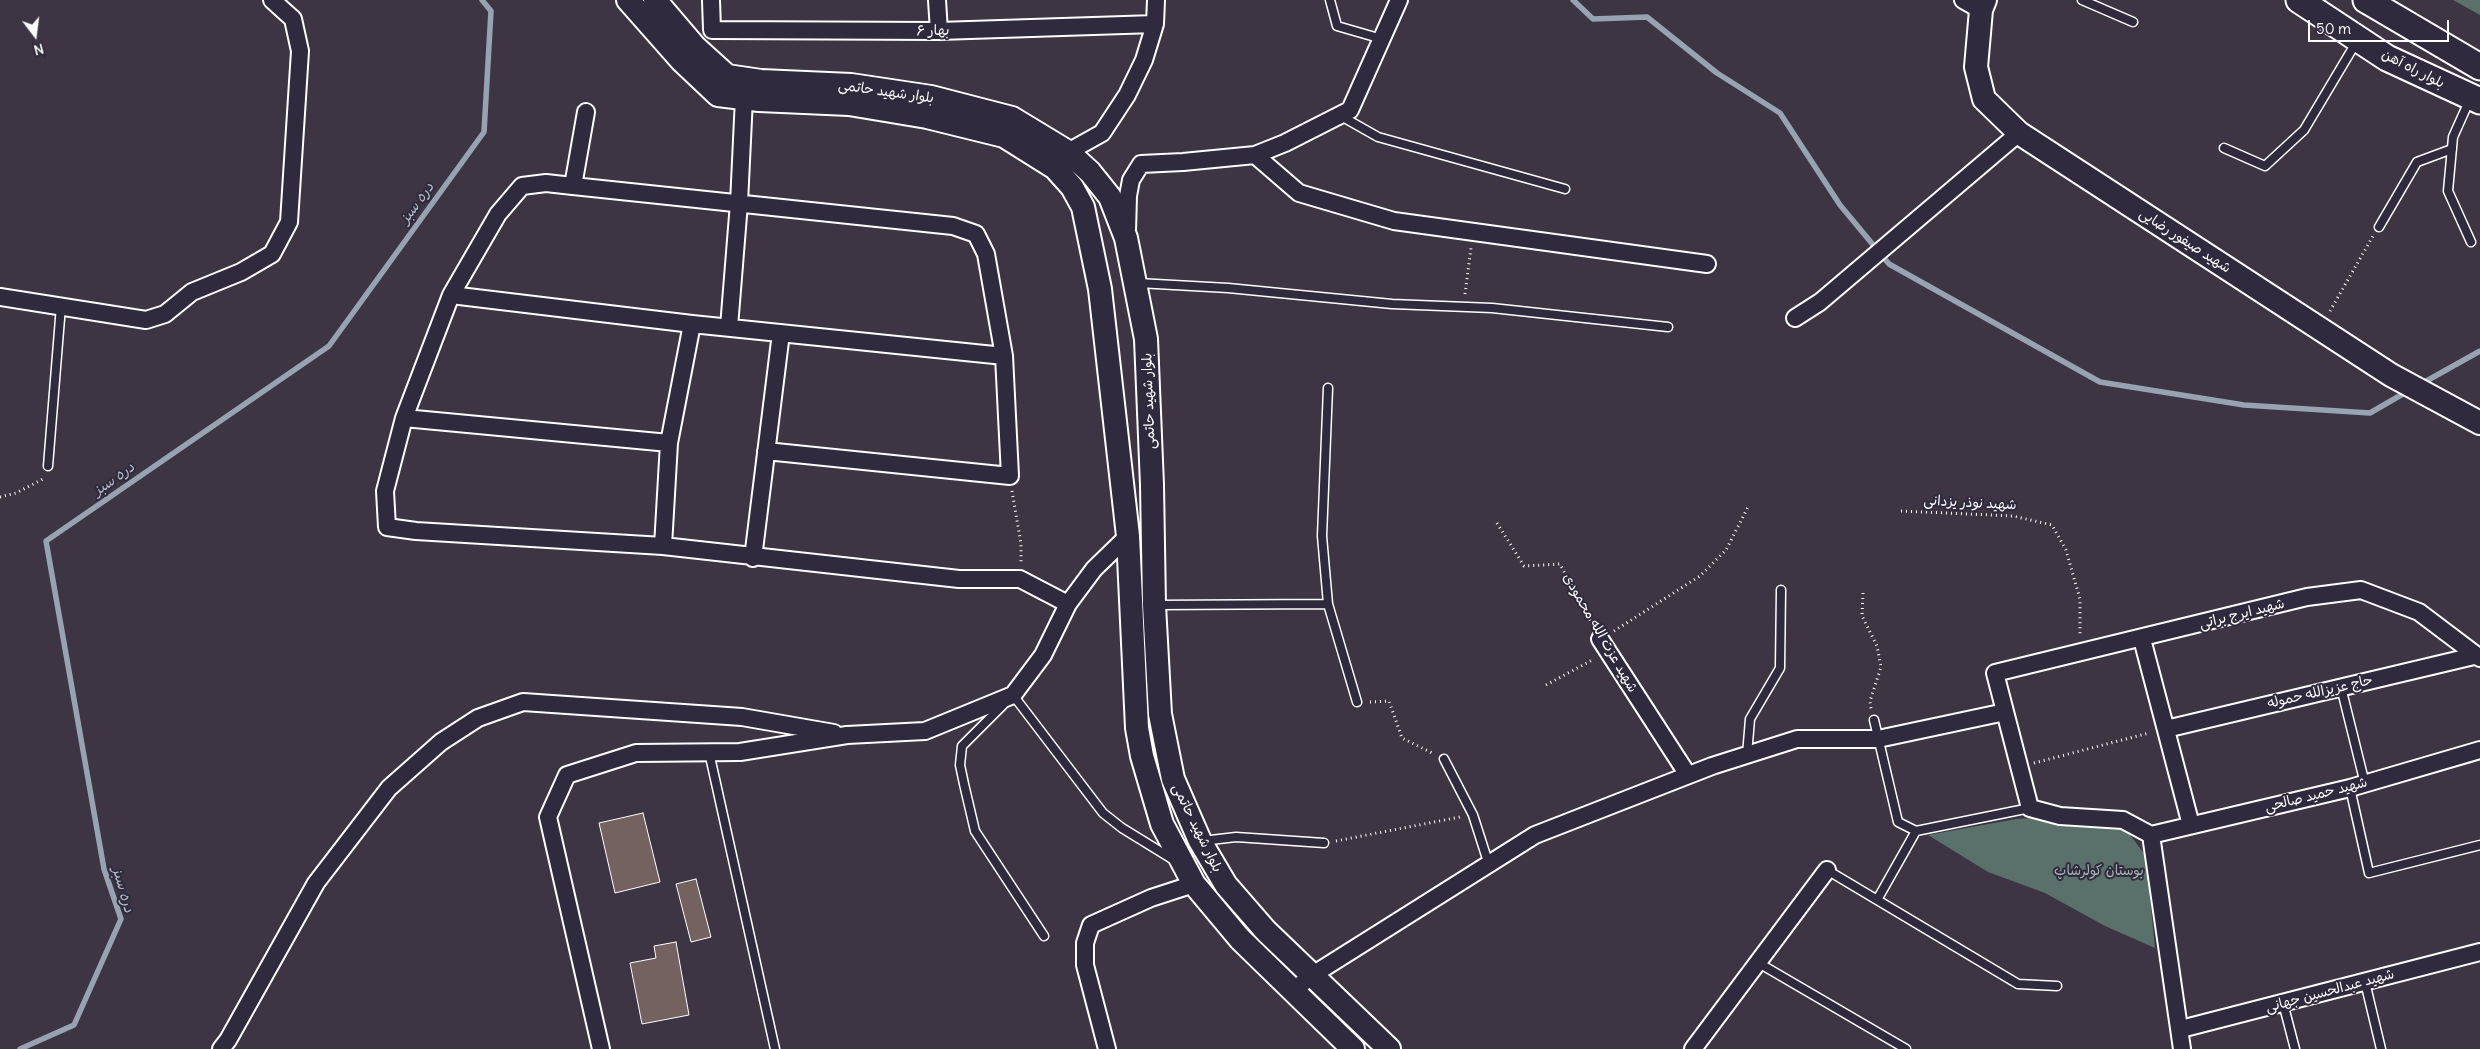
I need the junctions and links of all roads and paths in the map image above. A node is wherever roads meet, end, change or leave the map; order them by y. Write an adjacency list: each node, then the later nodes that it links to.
1 (272, 0): 41 (street)
2 (628, 0): 21 (main road, بلوار شهید حاتمی)
3 (655, 0): 19 (main road, بلوار شهید حاتمی)
4 (711, 0): 15 (street)
5 (937, 0): 16 (street)
6 (1156, 0): 14 (street)
7 (1330, 0): 17 (lane)
8 (1399, 0): 17 (street)
9 (2082, 0): 13 (lane)
10 (2299, 0): 18 (main road, بلوار راه آهن)
11 (2366, 0): 20 (main road)
12 (1976, 3): 25 (main road, شهید صیفور رضایی)
13 (2134, 22)
14 (1155, 24): 16 (street, بهار ۶); 28 (street)
15 (712, 30): 16 (street, بهار ۶); 19 (street)
16 (939, 31)
17 (1382, 39): 24 (street)
18 (2358, 39): 22 (main road, بلوار راه آهن); 26 (lane)
19 (695, 46): 28 (main road, بلوار شهید حاتمی)
20 (2480, 67)
21 (744, 98): 32 (street); 61 (main road, بلوار شهید حاتمی)
22 (2475, 99): 27 (lane)
23 (586, 112): 30 (street)
24 (1341, 116): 29 (street); 31 (lane)
25 (2019, 133): 43 (street); 47 (main road, شهید صیفور رضایی)
26 (2224, 148)
27 (2452, 149): 33 (lane); 36 (lane)
28 (1068, 152): 35 (main road, بلوار شهید حاتمی)
29 (1255, 155): 34 (street); 35 (street)
30 (573, 186): 32 (street); 39 (street)
31 (1565, 189)
32 (739, 204): 45 (street); 49 (street)
33 (2379, 227): 47 (path)
34 (1472, 233): 37 (street); 42 (path)
35 (1126, 238): 38 (main road, بلوار شهید حاتمی)
36 (2471, 242)
37 (1707, 264)
38 (1136, 282): 42 (lane); 62 (main road, بلوار شهید حاتمی)
39 (451, 295): 44 (street); 51 (street)
40 (0, 297): 41 (street)
41 (62, 306): 55 (lane)
42 (1464, 307): 46 (lane)
43 (1796, 318)
44 (692, 324): 45 (street); 53 (street)
45 (729, 327): 48 (street)
46 (1668, 327)
47 (2320, 328): 52 (main road, شهید صیفور رضایی)
48 (781, 333): 49 (street); 54 (street)
49 (1004, 356): 56 (street)
50 (1328, 388): 70 (lane)
51 (404, 418): 53 (street); 63 (street)
52 (2474, 420)
53 (669, 443): 63 (street)
54 (766, 452): 56 (street); 64 (street)
55 (48, 466): 57 (path)
56 (1010, 476): 65 (path)
57 (0, 497)
58 (1750, 505): 72 (path)
59 (1901, 511): 73 (path, شهید نوذر یزدانی)
60 (1497, 523): 72 (path, شهید عزت الله محمودی)
61 (1128, 536): 62 (main road); 68 (street); 102 (main road, بلوار شهید حاتمی)
62 (1154, 538): 69 (main road, بلوار شهید حاتمی)
63 (663, 546): 64 (street)
64 (753, 558): 65 (street)
65 (1020, 579): 68 (street)
66 (1781, 590): 86 (lane)
67 (1863, 593): 80 (path)
68 (1068, 604): 77 (street)
69 (1154, 604): 70 (lane); 97 (main road, بلوار شهید حاتمی)
70 (1328, 604): 78 (lane)
71 (2142, 639): 73 (street, شهید ایرج براتی); 74 (street, شهید ایرج براتی); 81 (street)
72 (1604, 646): 75 (path); 89 (street, شهید عزت الله محمودی)
73 (2080, 653): 79 (street, شهید ایرج براتی)
74 (2477, 657): 76 (street, حاج عزیزالله حموله)
75 (1546, 685)
76 (2341, 687): 81 (street, حاج عزیزالله حموله); 90 (lane)
77 (1013, 695): 82 (street); 102 (lane); 104 (lane)
78 (1357, 702): 87 (path)
79 (2005, 712): 83 (street); 88 (street)
80 (1874, 720): 83 (lane)
81 (2166, 728): 88 (path); 94 (street)
82 (847, 735): 85 (street); 113 (street)
83 (1878, 739): 86 (street); 95 (lane)
84 (2480, 750): 90 (street, شهید حمید صالحی)
85 (709, 752): 114 (street); 115 (lane)
86 (1747, 755): 89 (street)
87 (1444, 759): 93 (lane)
88 (2019, 767): 92 (street)
89 (1688, 775): 100 (street)
90 (2366, 784): 91 (street, شهید حمید صالحی)
91 (2350, 788): 94 (street, شهید حمید صالحی); 99 (lane)
92 (2030, 808): 95 (lane); 96 (street)
93 (1473, 815): 98 (path); 100 (lane)
94 (2191, 825): 96 (street, شهید حمید صالحی)
95 (1916, 831): 103 (lane)
96 (2151, 835): 112 (street)
97 (1200, 841): 98 (lane); 107 (main road, بلوار شهید حاتمی)
98 (1324, 843)
99 (2480, 845)
100 (1489, 865): 107 (street)
101 (1827, 870): 103 (lane); 106 (street)
102 (1189, 876): 110 (main road, بلوار شهید حاتمی); 116 (street)
103 (1877, 900): 109 (lane)
104 (1044, 936)
105 (2480, 952): 108 (street, شهید عبدالحسین جهانی)
106 (1757, 962): 119 (street); 120 (lane)
107 (1311, 976): 110 (street); 118 (main road, بلوار شهید حاتمی)
108 (2365, 982): 111 (street, شهید عبدالحسین جهانی); 123 (lane)
109 (2057, 986)
110 (1292, 991): 117 (main road, بلوار شهید حاتمی)
111 (2283, 1003): 112 (street, شهید عبدالحسین جهانی); 122 (lane)
112 (2181, 1029): 121 (street)
113 (221, 1049)
114 (601, 1049)
115 (775, 1049)
116 (1107, 1049)
117 (1353, 1049)
118 (1389, 1049)
119 (1693, 1049)
120 (1906, 1049)
121 (2182, 1049)
122 (2295, 1049)
123 (2381, 1049)

